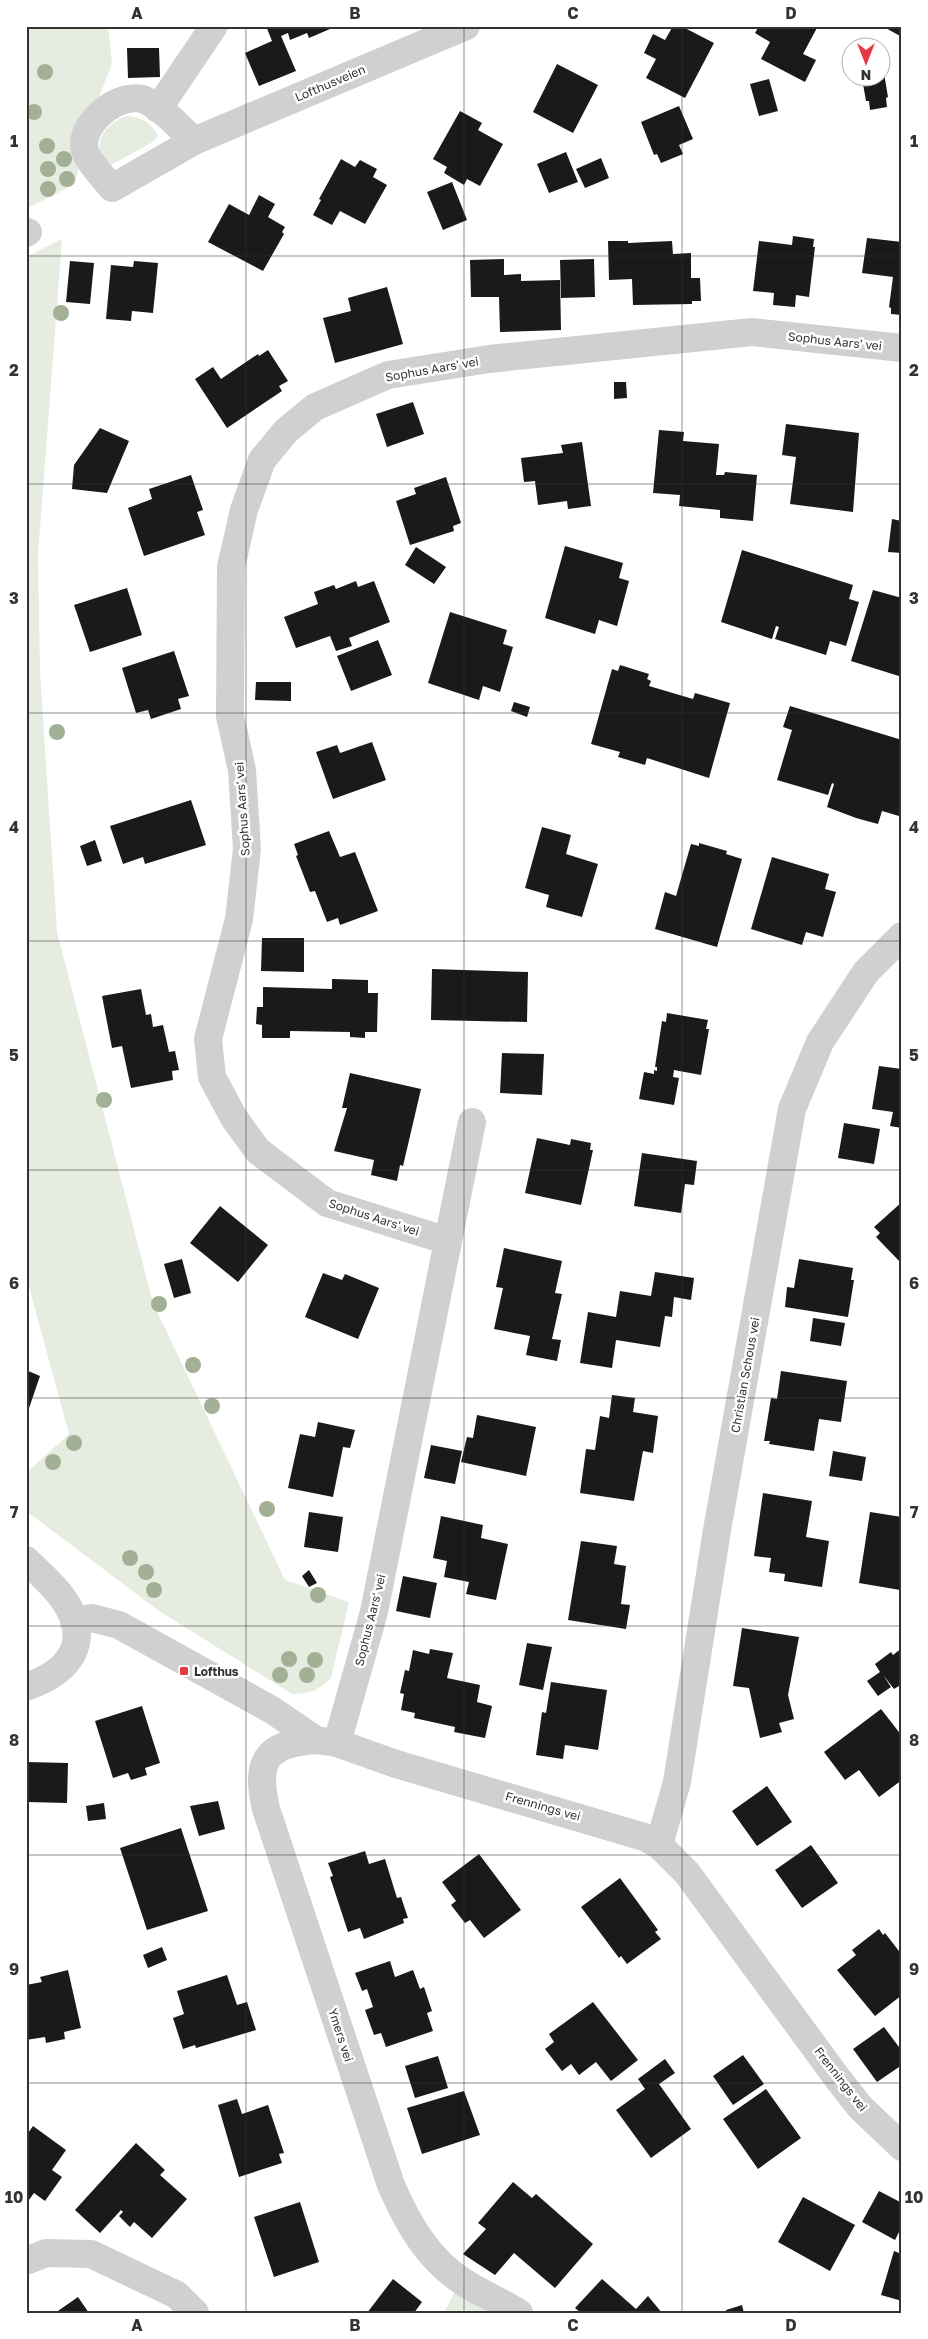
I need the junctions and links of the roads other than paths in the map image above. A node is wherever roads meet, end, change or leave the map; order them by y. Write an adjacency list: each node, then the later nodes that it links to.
1 (214, 26): 3 (street)
2 (466, 26): 4 (street, Lofthusveien)
3 (158, 109): 4 (street, Lofthusveien); 4 (street, Lofthusveien)
4 (194, 141)
5 (902, 348): 8 (street, Sophus Aars' vei)
6 (902, 936): 13 (street, Christian Schous vei)
7 (472, 1122): 8 (street)
8 (448, 1241): 12 (street, Sophus Aars' vei)
9 (26, 1560): 10 (street)
10 (74, 1622): 11 (street); 12 (street, Frennings vei)
11 (26, 1686)
12 (327, 1741): 13 (street, Frennings vei); 17 (street, Ymers vei)
13 (659, 1845): 14 (street, Frennings vei)
14 (902, 2147)
15 (33, 2252): 16 (street)
16 (196, 2313)
17 (519, 2313)

